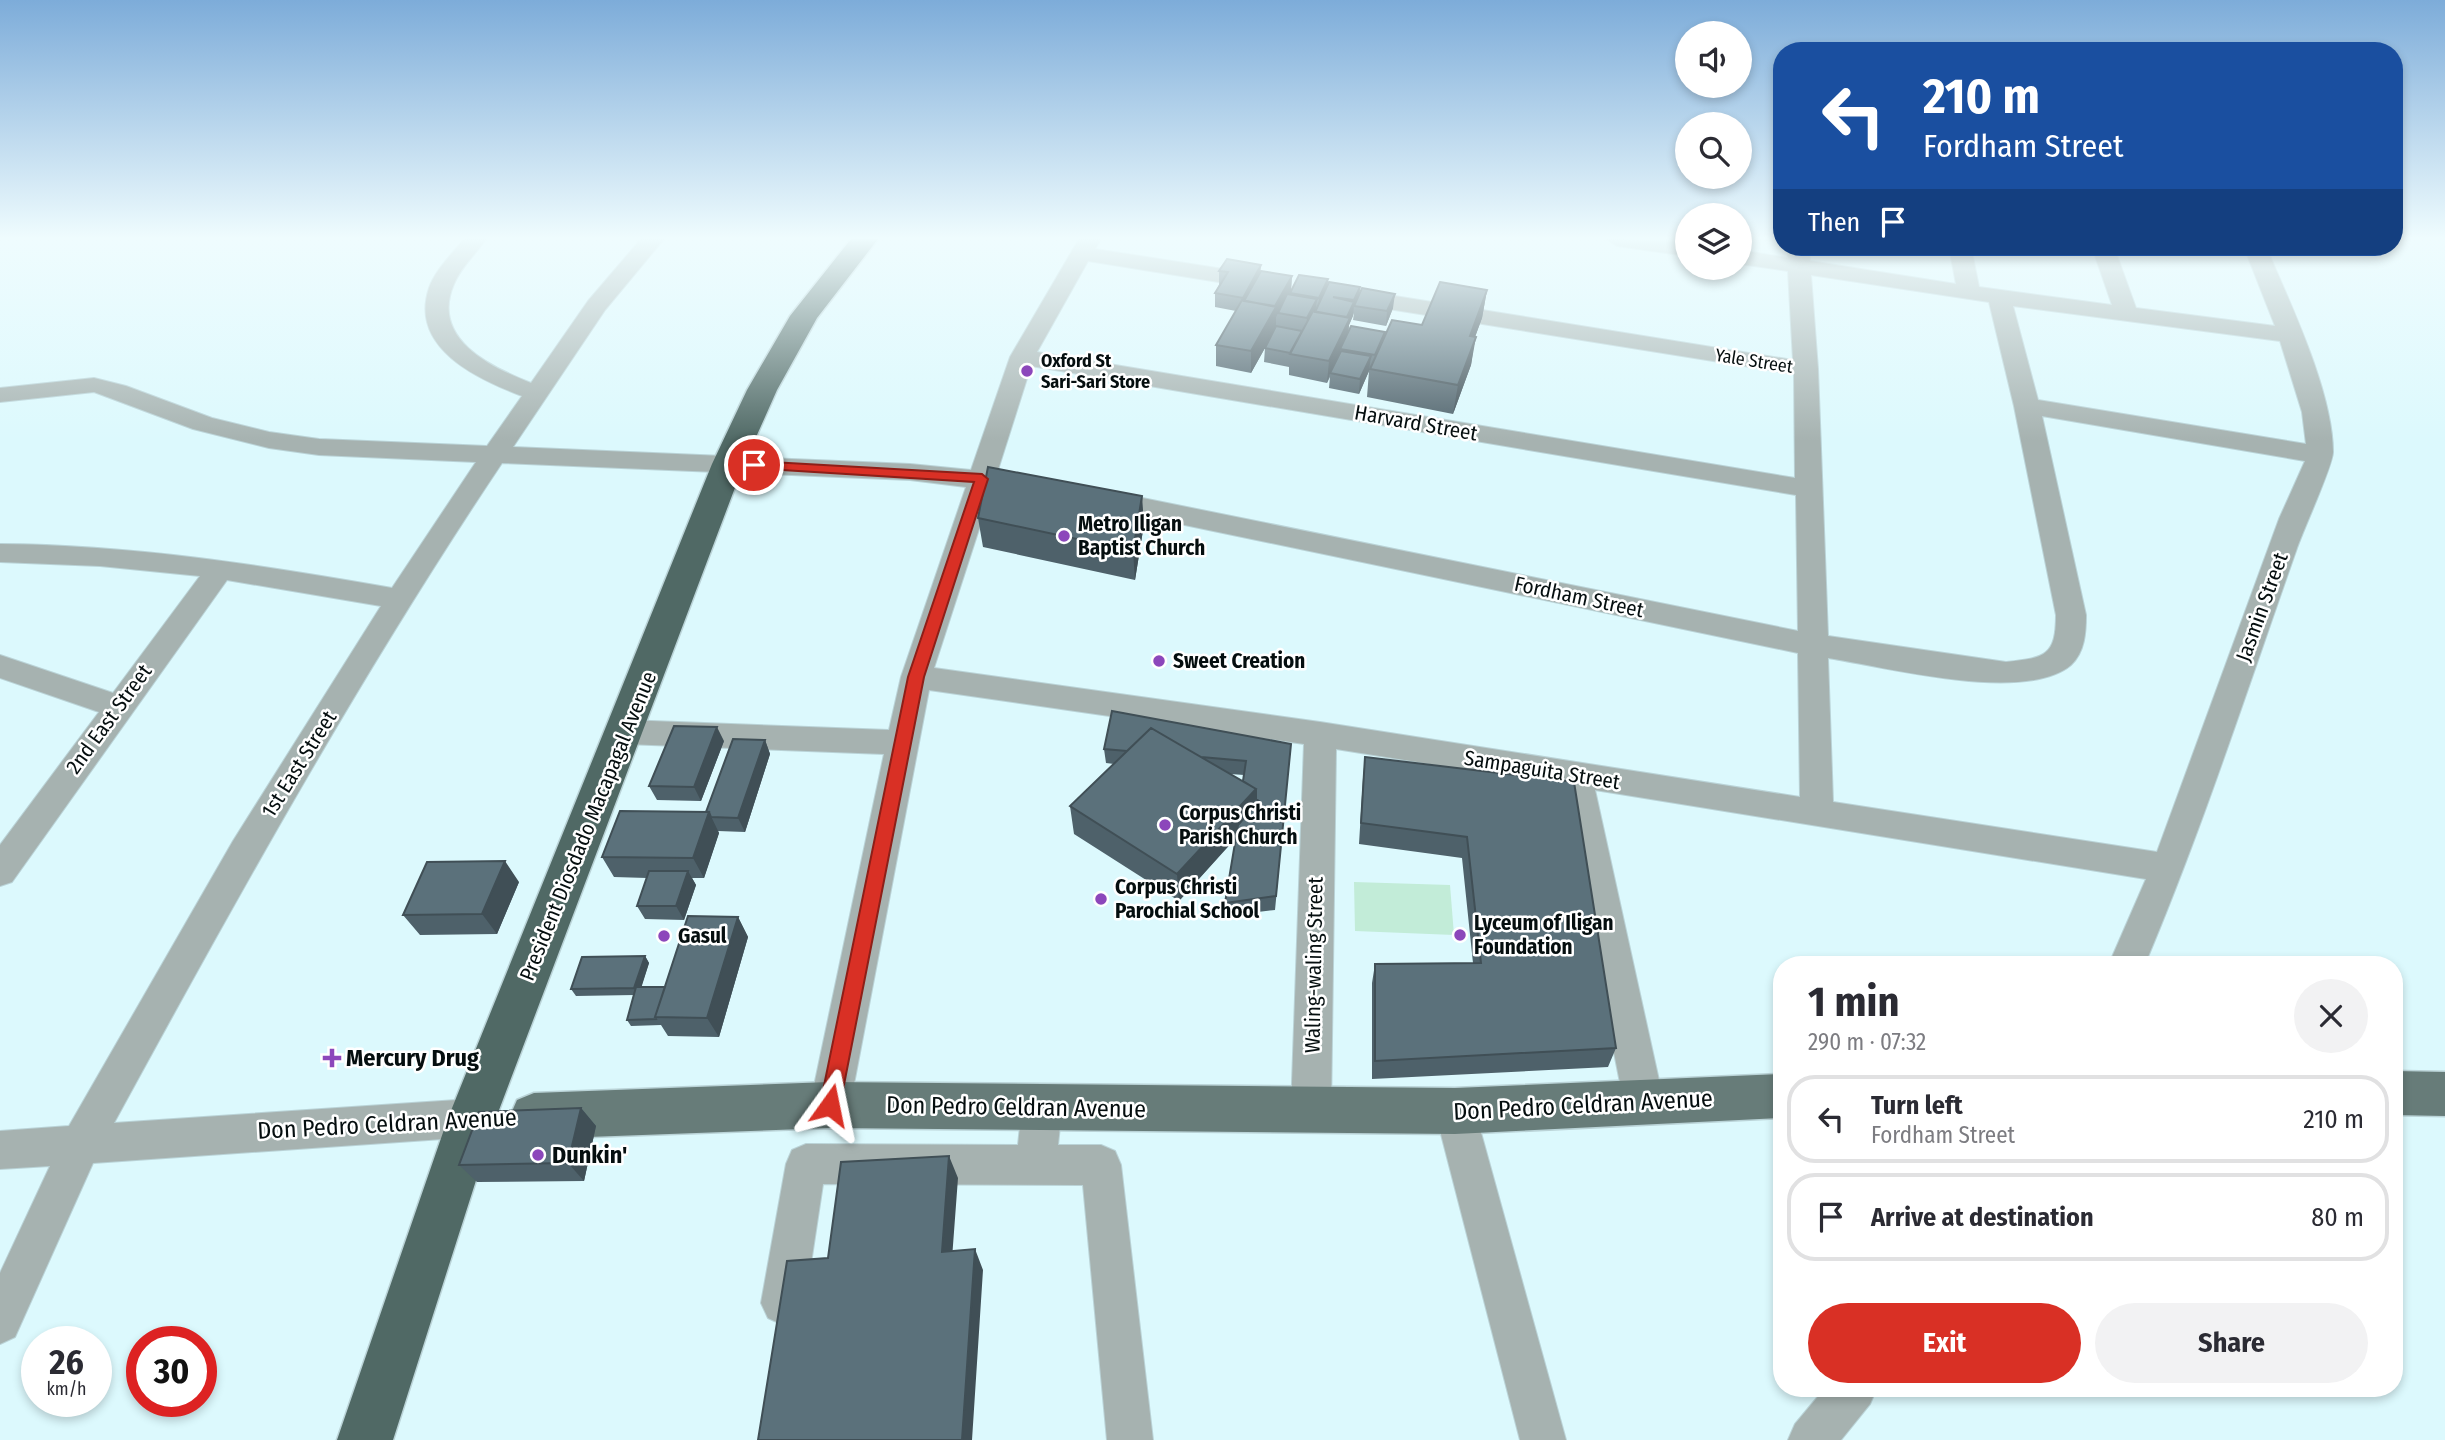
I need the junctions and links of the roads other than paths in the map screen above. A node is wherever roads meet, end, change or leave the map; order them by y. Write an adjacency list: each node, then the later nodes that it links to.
1 (438, 306): 15 (street)
2 (596, 306): 15 (street, 1st East Street)
3 (812, 306): 20 (highway, President Diosdado Macapagal Avenue)
4 (1051, 306): 13 (street)
5 (1415, 306): 14 (street, Yale Street)
6 (1802, 306): 14 (street)
7 (2001, 306): 17 (street, Fordham Street)
8 (2077, 306): 11 (street)
9 (2124, 306): 11 (street)
10 (2279, 306): 12 (street, Jasmin Street)
11 (2126, 312): 12 (street)
12 (2290, 335): 18 (street, Jasmin Street)
13 (1022, 357): 21 (street); 22 (street, Harvard Street)
14 (1806, 369): 22 (street)
15 (538, 394): 19 (street, 1st East Street)
16 (0, 395): 19 (street, Fordham Street)
17 (2027, 406): 18 (street); 26 (street, Fordham Street)
18 (2320, 455): 35 (street, Jasmin Street)
19 (496, 456): 20 (street, Fordham Street); 25 (street, 1st East Street)
20 (728, 464): 21 (street, Fordham Street); 30 (highway, President Diosdado Macapagal Avenue)
21 (982, 479): 26 (street, Fordham Street); 28 (street)
22 (1809, 489): 26 (street)
23 (0, 554): 24 (street)
24 (221, 568): 25 (street); 29 (street, 2nd East Street)
25 (397, 600): 47 (street, 1st East Street)
26 (1813, 645): 34 (street)
27 (0, 666): 29 (street)
28 (916, 677): 31 (street, Sampaguita Street); 32 (street)
29 (118, 706): 36 (street, 2nd East Street)
30 (625, 732): 32 (street); 46 (highway, President Diosdado Macapagal Avenue)
31 (1320, 734): 33 (street, Sampaguita Street); 44 (street, Waling-waling Street)
32 (904, 743): 42 (street)
33 (1575, 775): 34 (street, Sampaguita Street); 41 (street)
34 (1817, 814): 35 (street, Sampaguita Street)
35 (2168, 868): 37 (street, Jasmin Street)
36 (0, 872)
37 (2130, 956)
38 (2403, 1093): 39 (main road)
39 (2445, 1094)
40 (1773, 1096): 41 (main road, Don Pedro Celdran Avenue)
41 (1644, 1103): 45 (main road, Don Pedro Celdran Avenue)
42 (830, 1105): 43 (main road, Don Pedro Celdran Avenue); 46 (main road, Don Pedro Celdran Avenue)
43 (1042, 1107): 44 (main road, Don Pedro Celdran Avenue); 49 (street)
44 (1311, 1111): 45 (main road, Don Pedro Celdran Avenue)
45 (1455, 1111): 55 (street)
46 (472, 1118): 47 (street, Don Pedro Celdran Avenue); 53 (highway, President Diosdado Macapagal Avenue)
47 (81, 1144): 48 (street, Don Pedro Celdran Avenue); 50 (street, 1st East Street)
48 (0, 1150)
49 (1036, 1165): 51 (street); 54 (street)
50 (0, 1322)
51 (777, 1343)
52 (1847, 1397): 56 (street)
53 (365, 1440)
54 (1130, 1440)
55 (1543, 1440)
56 (1811, 1440)

